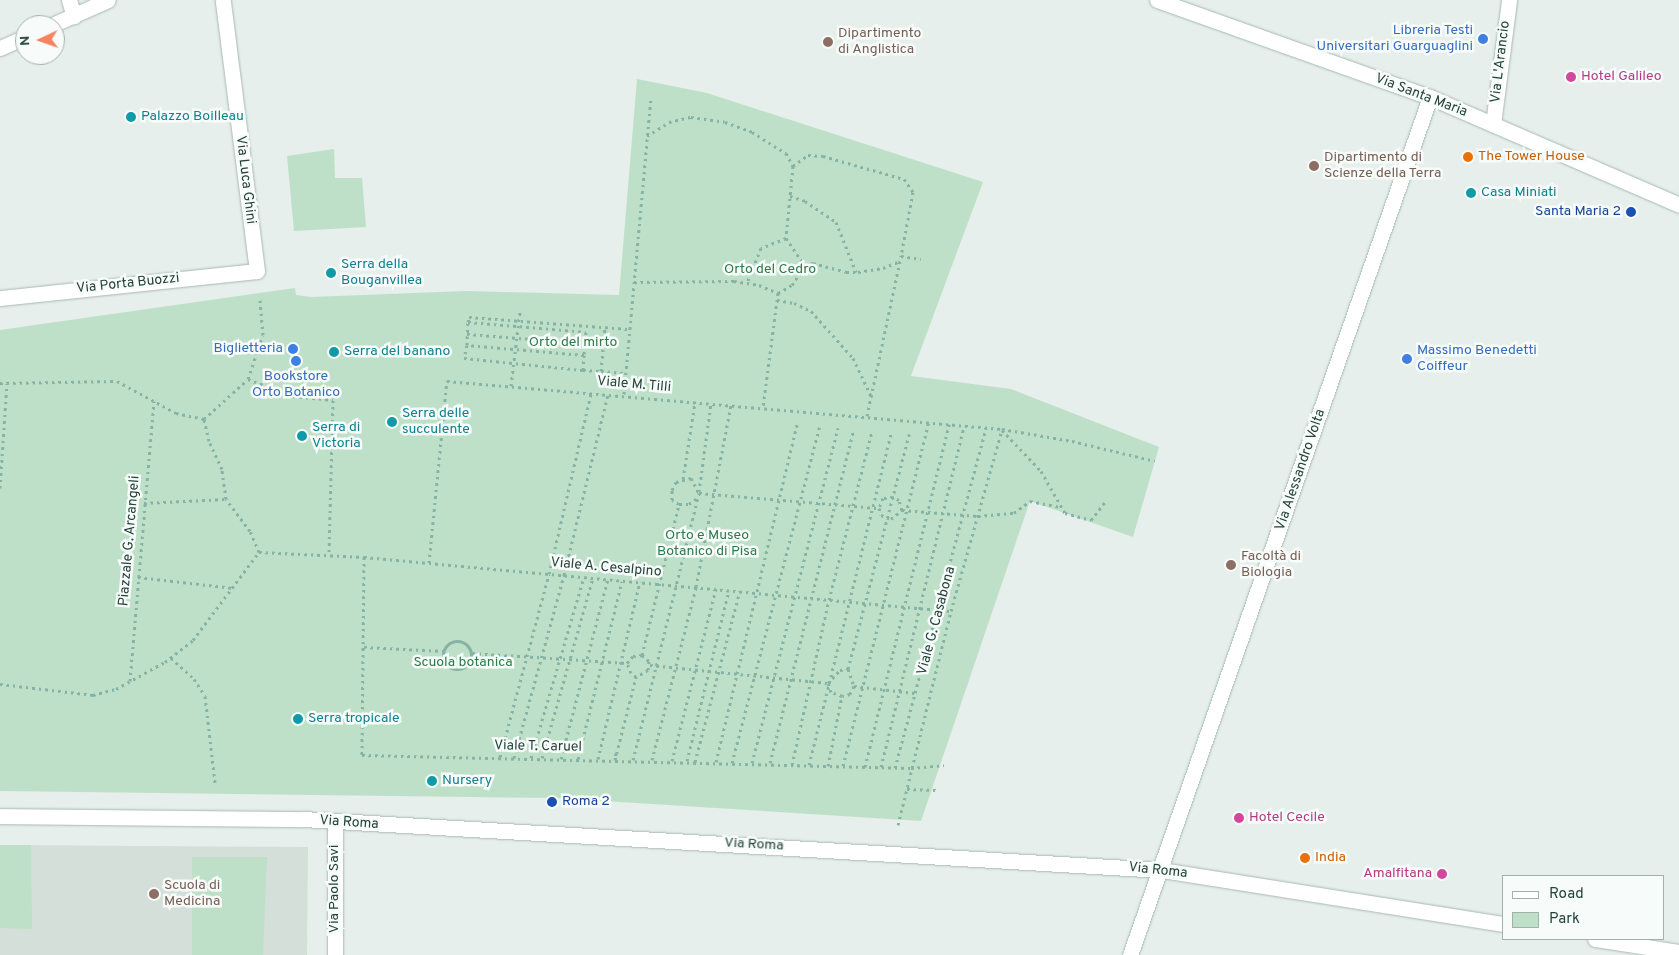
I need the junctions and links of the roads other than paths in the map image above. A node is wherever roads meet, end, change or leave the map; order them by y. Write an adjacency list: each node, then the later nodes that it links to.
1 (69, 0): 6 (street)
2 (108, 0): 6 (street)
3 (223, 0): 13 (street, Via Luca Ghini)
4 (1157, 0): 10 (street, Via Santa Maria)
5 (1509, 0): 11 (street, Via L'Arancio)
6 (74, 16): 7 (street)
7 (65, 20)
8 (15, 41): 9 (street)
9 (0, 48)
10 (1430, 98): 11 (street, Via Santa Maria); 17 (street, Via Alessandro Volta)
11 (1493, 124): 12 (street, Via Santa Maria)
12 (1679, 205)
13 (257, 271): 14 (street, Via Porta Buozzi)
14 (0, 298)
15 (0, 816): 16 (street, Via Roma)
16 (335, 822): 17 (street, Via Roma); 21 (street, Via Paolo Savi)
17 (1162, 870): 18 (street, Via Roma); 22 (street, Via Alessandro Volta)
18 (1502, 924)
19 (1601, 940): 20 (street)
20 (1679, 952)
21 (335, 955)
22 (1130, 955)

